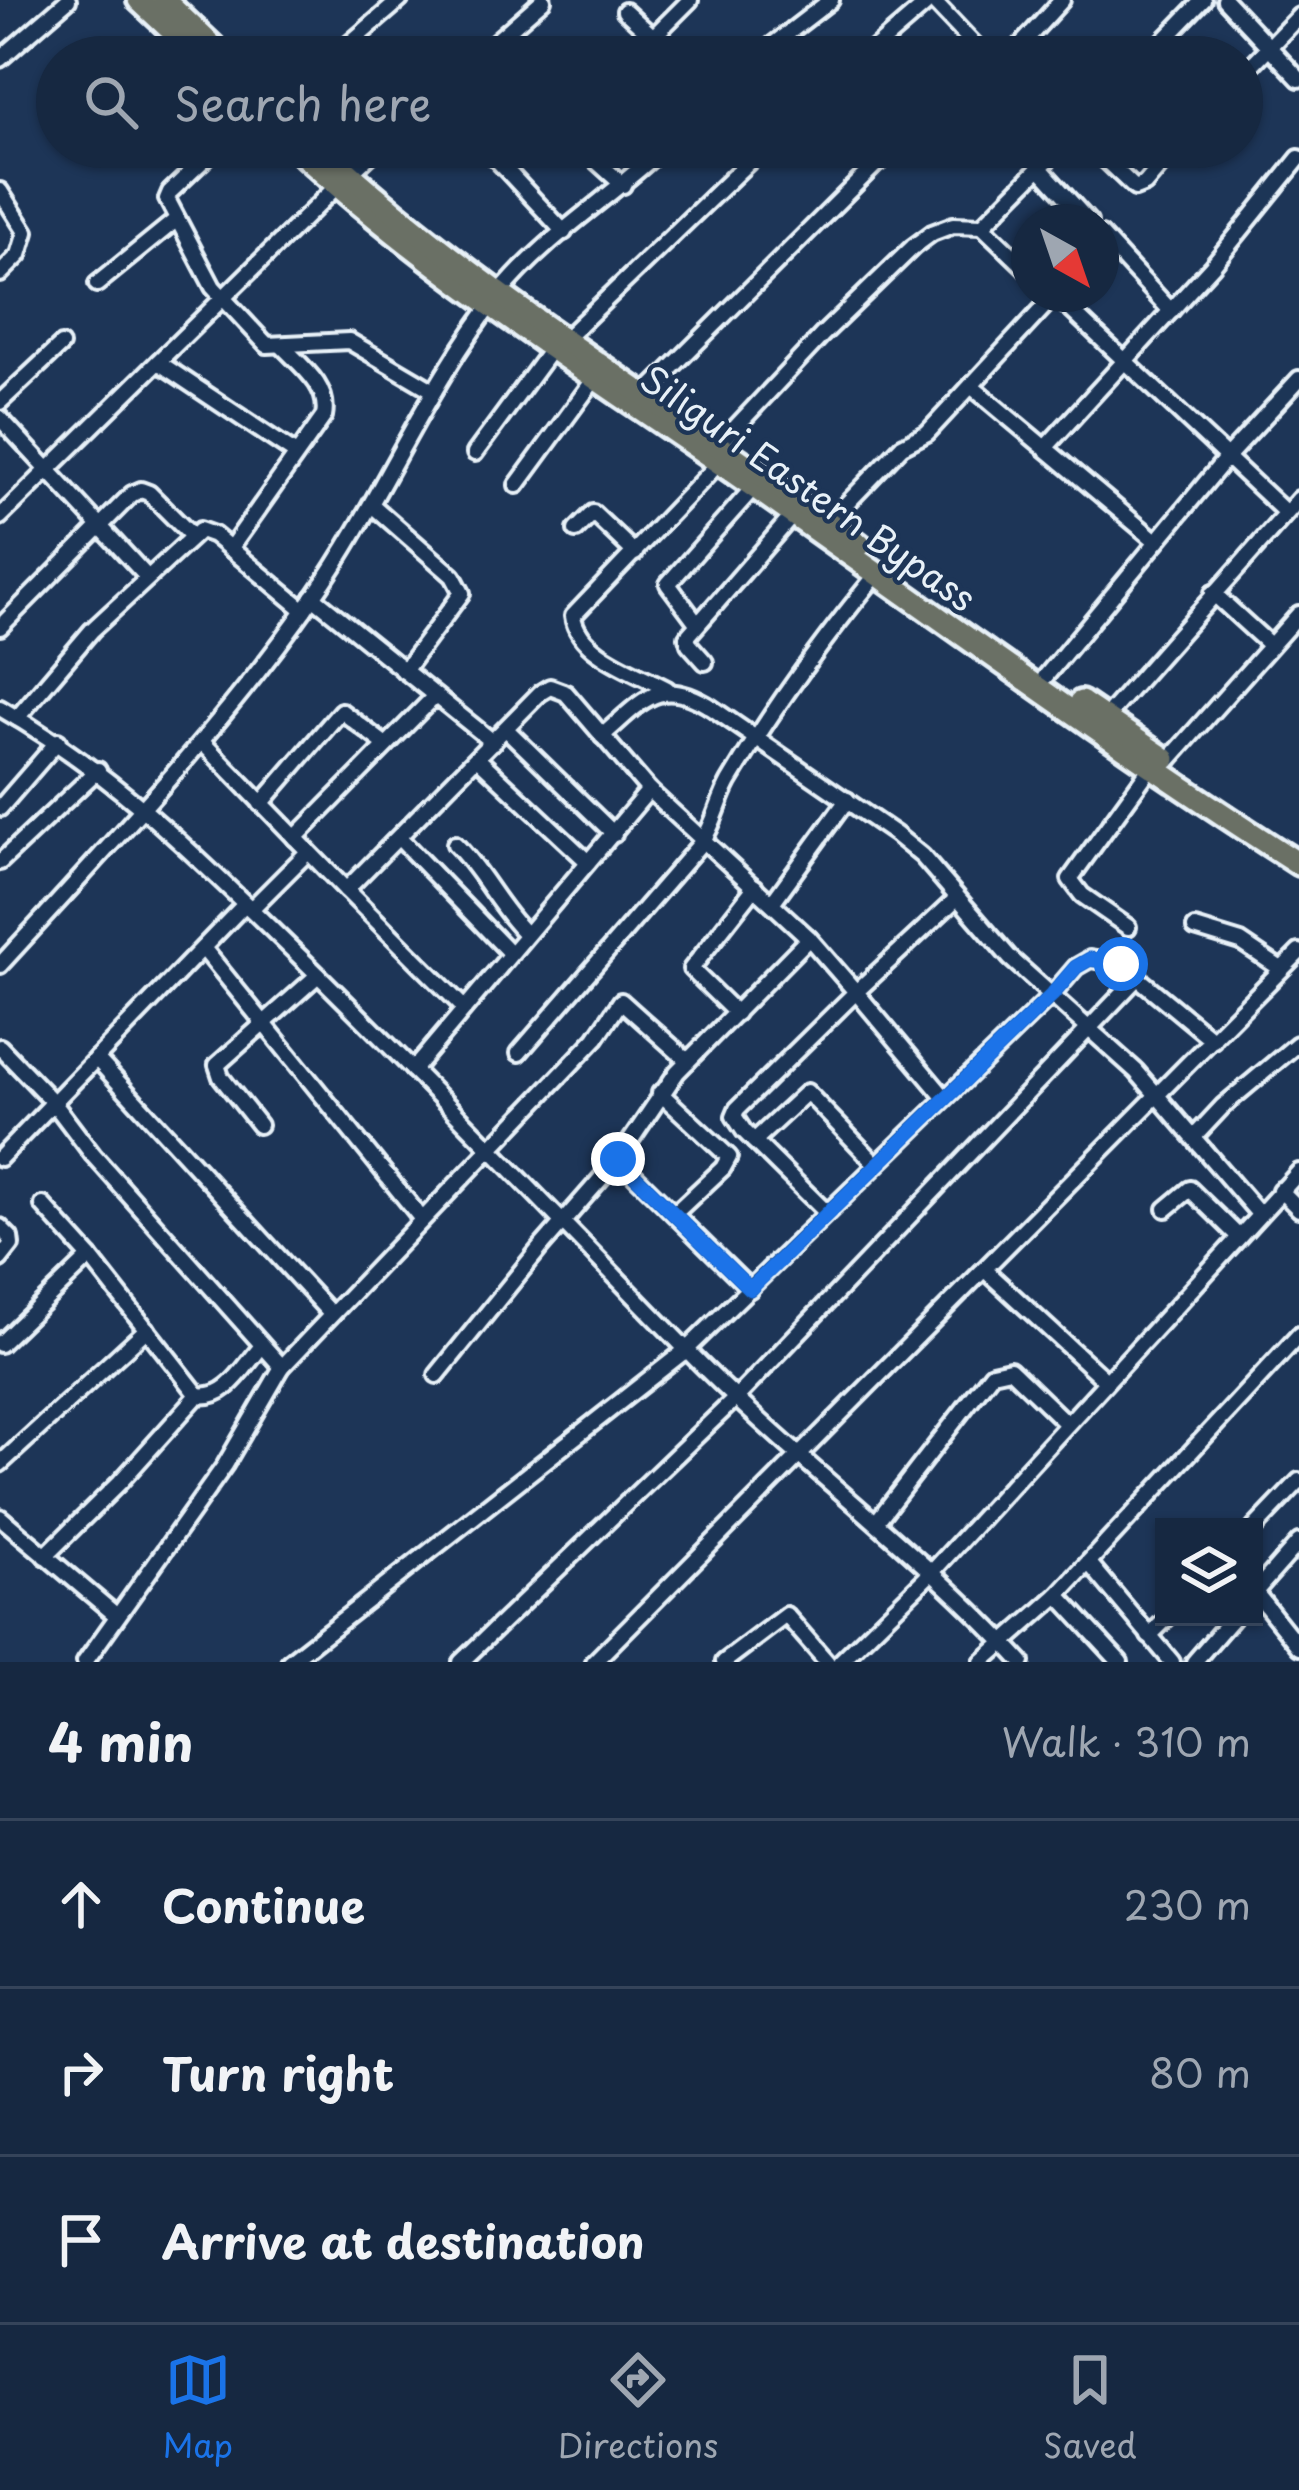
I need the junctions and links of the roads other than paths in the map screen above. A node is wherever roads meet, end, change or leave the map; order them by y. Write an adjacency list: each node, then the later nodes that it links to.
1 (68, 0): 29 (street)
2 (139, 0): 14 (main road)
3 (400, 0): 16 (street)
4 (543, 0): 17 (street)
5 (690, 0): 19 (street)
6 (831, 0): 20 (street)
7 (931, 0): 21 (street); 22 (street)
8 (1062, 0): 23 (street)
9 (1203, 0): 24 (street)
10 (1226, 0): 25 (street)
11 (177, 4): 15 (main road)
12 (625, 11): 18 (street)
13 (1299, 16): 27 (street)
14 (178, 36)
15 (205, 36)
16 (358, 36)
17 (502, 36)
18 (652, 36)
19 (654, 36)
20 (784, 36)
21 (889, 36)
22 (966, 36)
23 (1029, 36)
24 (1168, 36)
25 (1259, 36)
26 (1263, 40): 27 (street)
27 (1269, 47): 28 (street); 30 (street)
28 (1263, 53)
29 (0, 59)
30 (1299, 79)
31 (1299, 158): 57 (street)
32 (195, 168): 48 (street)
33 (326, 168): 44 (main road, Siliguri Eastern Bypass)
34 (335, 168): 44 (main road, Siliguri Eastern Bypass)
35 (357, 168): 44 (street)
36 (505, 168): 50 (street)
37 (604, 168): 45 (street)
38 (641, 168): 45 (street)
39 (742, 168): 60 (street)
40 (872, 168): 69 (street)
41 (1040, 168): 47 (street); 49 (street)
42 (1114, 168): 43 (street)
43 (1158, 168)
44 (344, 180): 55 (street); 56 (main road, Siliguri Eastern Bypass)
45 (623, 185): 50 (street)
46 (0, 191): 53 (street)
47 (1073, 204)
48 (177, 219): 54 (street); 55 (street)
49 (982, 226): 51 (street); 75 (street)
50 (564, 232): 56 (street)
51 (1011, 254)
52 (1119, 255): 57 (street)
53 (0, 274)
54 (97, 284)
55 (224, 298): 61 (street); 64 (street)
56 (497, 298): 60 (main road, Siliguri Eastern Bypass); 68 (street)
57 (1171, 311): 63 (street)
58 (1038, 312): 67 (street)
59 (1072, 312): 63 (street)
60 (560, 342): 65 (main road, Siliguri Eastern Bypass); 69 (main road, Siliguri Eastern Bypass); 73 (street)
61 (281, 345): 68 (street); 74 (street)
62 (61, 346): 70 (street)
63 (1125, 361): 72 (street); 76 (street)
64 (158, 362): 74 (street); 77 (street)
65 (596, 377): 75 (main road, Siliguri Eastern Bypass); 78 (street)
66 (1299, 379): 76 (street)
67 (971, 386): 72 (street); 85 (street)
68 (434, 391): 81 (street)
69 (646, 393): 75 (main road, Siliguri Eastern Bypass)
70 (0, 402)
71 (0, 418): 77 (street)
72 (1046, 448): 89 (street)
73 (475, 453)
74 (296, 454): 90 (street)
75 (719, 454): 79 (main road, Siliguri Eastern Bypass); 85 (main road, Siliguri Eastern Bypass); 91 (street)
76 (1227, 457): 82 (street); 89 (street)
77 (47, 470): 84 (street); 86 (street)
78 (517, 485)
79 (754, 487): 83 (main road, Siliguri Eastern Bypass); 97 (street)
80 (1299, 499): 82 (street)
81 (372, 505): 95 (street); 103 (street)
82 (1285, 512): 94 (street)
83 (793, 514): 92 (main road, Siliguri Eastern Bypass); 97 (street)
84 (0, 517)
85 (829, 522): 104 (main road, Siliguri Eastern Bypass)
86 (100, 526): 88 (street); 93 (street); 98 (street)
87 (576, 530): 91 (street)
88 (192, 536): 90 (street); 93 (street)
89 (1156, 541): 104 (street)
90 (230, 549): 95 (street)
91 (635, 553): 105 (street)
92 (877, 574): 112 (street); 118 (main road, Siliguri Eastern Bypass)
93 (147, 577): 108 (street)
94 (1213, 593): 101 (street); 109 (street)
95 (309, 604): 103 (street); 114 (street)
96 (1299, 614): 99 (street)
97 (697, 623): 102 (street)
98 (0, 627)
99 (1286, 628): 100 (street); 101 (street)
100 (1299, 643)
101 (1270, 645): 118 (street)
102 (705, 662)
103 (404, 671): 106 (street)
104 (1045, 677): 109 (main road, Siliguri Eastern Bypass)
105 (667, 689): 111 (street); 112 (street)
106 (435, 696): 115 (street); 116 (street)
107 (0, 708): 108 (street)
108 (17, 718): 113 (street)
109 (1105, 718): 118 (main road, Siliguri Eastern Bypass)
110 (506, 729): 111 (street); 115 (street); 125 (street)
111 (602, 736): 120 (street)
112 (757, 738): 121 (street); 128 (street)
113 (58, 742): 119 (street); 123 (street)
114 (202, 742): 122 (street); 124 (street)
115 (493, 742): 117 (street)
116 (386, 745): 122 (street); 126 (street)
117 (477, 758): 127 (street); 133 (street)
118 (1160, 764): 130 (main road, Siliguri Eastern Bypass); 134 (main road, Siliguri Eastern Bypass); 140 (street)
119 (98, 770): 124 (street); 132 (street)
120 (650, 790): 125 (street); 128 (street)
121 (847, 800): 137 (street); 138 (street)
122 (261, 804): 126 (street)
123 (0, 808)
124 (144, 808): 139 (street); 147 (street)
125 (614, 834): 133 (street)
126 (295, 838): 131 (street)
127 (400, 838): 136 (street); 145 (street)
128 (702, 842): 135 (street); 160 (street)
129 (455, 844): 142 (street)
130 (1299, 849)
131 (308, 852): 136 (street); 139 (street)
132 (0, 862)
133 (588, 862): 142 (street)
134 (1299, 864)
135 (755, 887): 138 (street); 154 (street)
136 (346, 890): 153 (street)
137 (957, 898): 151 (street); 152 (street)
138 (772, 903): 143 (street)
139 (248, 907): 144 (street); 149 (street)
140 (1128, 927)
141 (1195, 928): 148 (street)
142 (525, 934): 145 (street)
143 (809, 938): 151 (street); 154 (street)
144 (203, 948): 155 (street); 161 (street)
145 (509, 952): 153 (street)
146 (1299, 952): 148 (street)
147 (0, 965)
148 (1282, 969): 157 (street)
149 (318, 975): 155 (street); 163 (street)
150 (1139, 976): 152 (street); 156 (street); 157 (street)
151 (856, 992): 166 (street); 170 (street)
152 (1052, 995): 156 (street); 166 (street)
153 (464, 1008): 163 (street)
154 (736, 1012): 162 (street)
155 (264, 1024): 168 (street); 183 (street)
156 (1089, 1026): 165 (street); 201 (street)
157 (1213, 1040): 165 (street)
158 (1297, 1044): 169 (street)
159 (0, 1047): 167 (street)
160 (519, 1053)
161 (96, 1058): 167 (street); 191 (street)
162 (688, 1061): 164 (street); 171 (street)
163 (412, 1070): 171 (street)
164 (660, 1093): 173 (street); 181 (street)
165 (1158, 1096): 169 (street); 189 (street)
166 (944, 1097): 174 (street)
167 (53, 1102): 172 (street); 195 (street)
168 (259, 1125)
169 (1193, 1137): 182 (street)
170 (754, 1141): 174 (street); 180 (street)
171 (491, 1150): 183 (street); 184 (street)
172 (0, 1158)
173 (618, 1159): 181 (street); 184 (street)
174 (876, 1164): 180 (street)
175 (1299, 1172): 176 (street)
176 (1280, 1190): 179 (street); 182 (street)
177 (43, 1205): 187 (street)
178 (1166, 1209): 186 (street)
179 (1299, 1209)
180 (827, 1213): 190 (street)
181 (674, 1214): 190 (street)
182 (1259, 1214): 186 (street)
183 (421, 1218): 191 (street)
184 (564, 1221): 196 (street); 198 (street)
185 (0, 1227): 188 (street)
186 (1238, 1236): 199 (street)
187 (90, 1257): 192 (street); 194 (street)
188 (0, 1259)
189 (985, 1270): 199 (street); 203 (street)
190 (750, 1289): 196 (street)
191 (330, 1312): 197 (street)
192 (147, 1329): 200 (street); 204 (street)
193 (1299, 1335): 211 (street)
194 (0, 1344)
195 (262, 1346): 197 (street); 200 (street)
196 (686, 1350): 201 (street); 223 (street)
197 (281, 1367): 216 (street)
198 (436, 1375)
199 (1106, 1381): 202 (street)
200 (198, 1395): 210 (street)
201 (736, 1397): 203 (street); 224 (street)
202 (1067, 1424): 208 (street); 212 (street)
203 (801, 1456): 208 (street); 225 (street)
204 (0, 1464)
205 (1299, 1480): 207 (street)
206 (0, 1517): 210 (street)
207 (1263, 1518)
208 (877, 1521): 212 (street)
209 (1299, 1542): 213 (street)
210 (45, 1556): 216 (street)
211 (1089, 1563): 214 (street); 219 (street)
212 (932, 1572): 220 (street); 228 (street)
213 (1263, 1583)
214 (1058, 1595): 220 (street); 231 (street)
215 (1263, 1602): 221 (street)
216 (117, 1616): 222 (street)
217 (1159, 1626): 219 (street)
218 (1225, 1626): 233 (street)
219 (1150, 1636): 232 (street)
220 (1004, 1642): 229 (street); 230 (street)
221 (1299, 1647)
222 (85, 1662)
223 (289, 1662)
224 (461, 1662)
225 (594, 1662)
226 (724, 1662): 227 (street)
227 (827, 1662)
228 (840, 1662)
229 (982, 1662)
230 (1022, 1662)
231 (1120, 1662)
232 (1172, 1662)
233 (1193, 1662)

